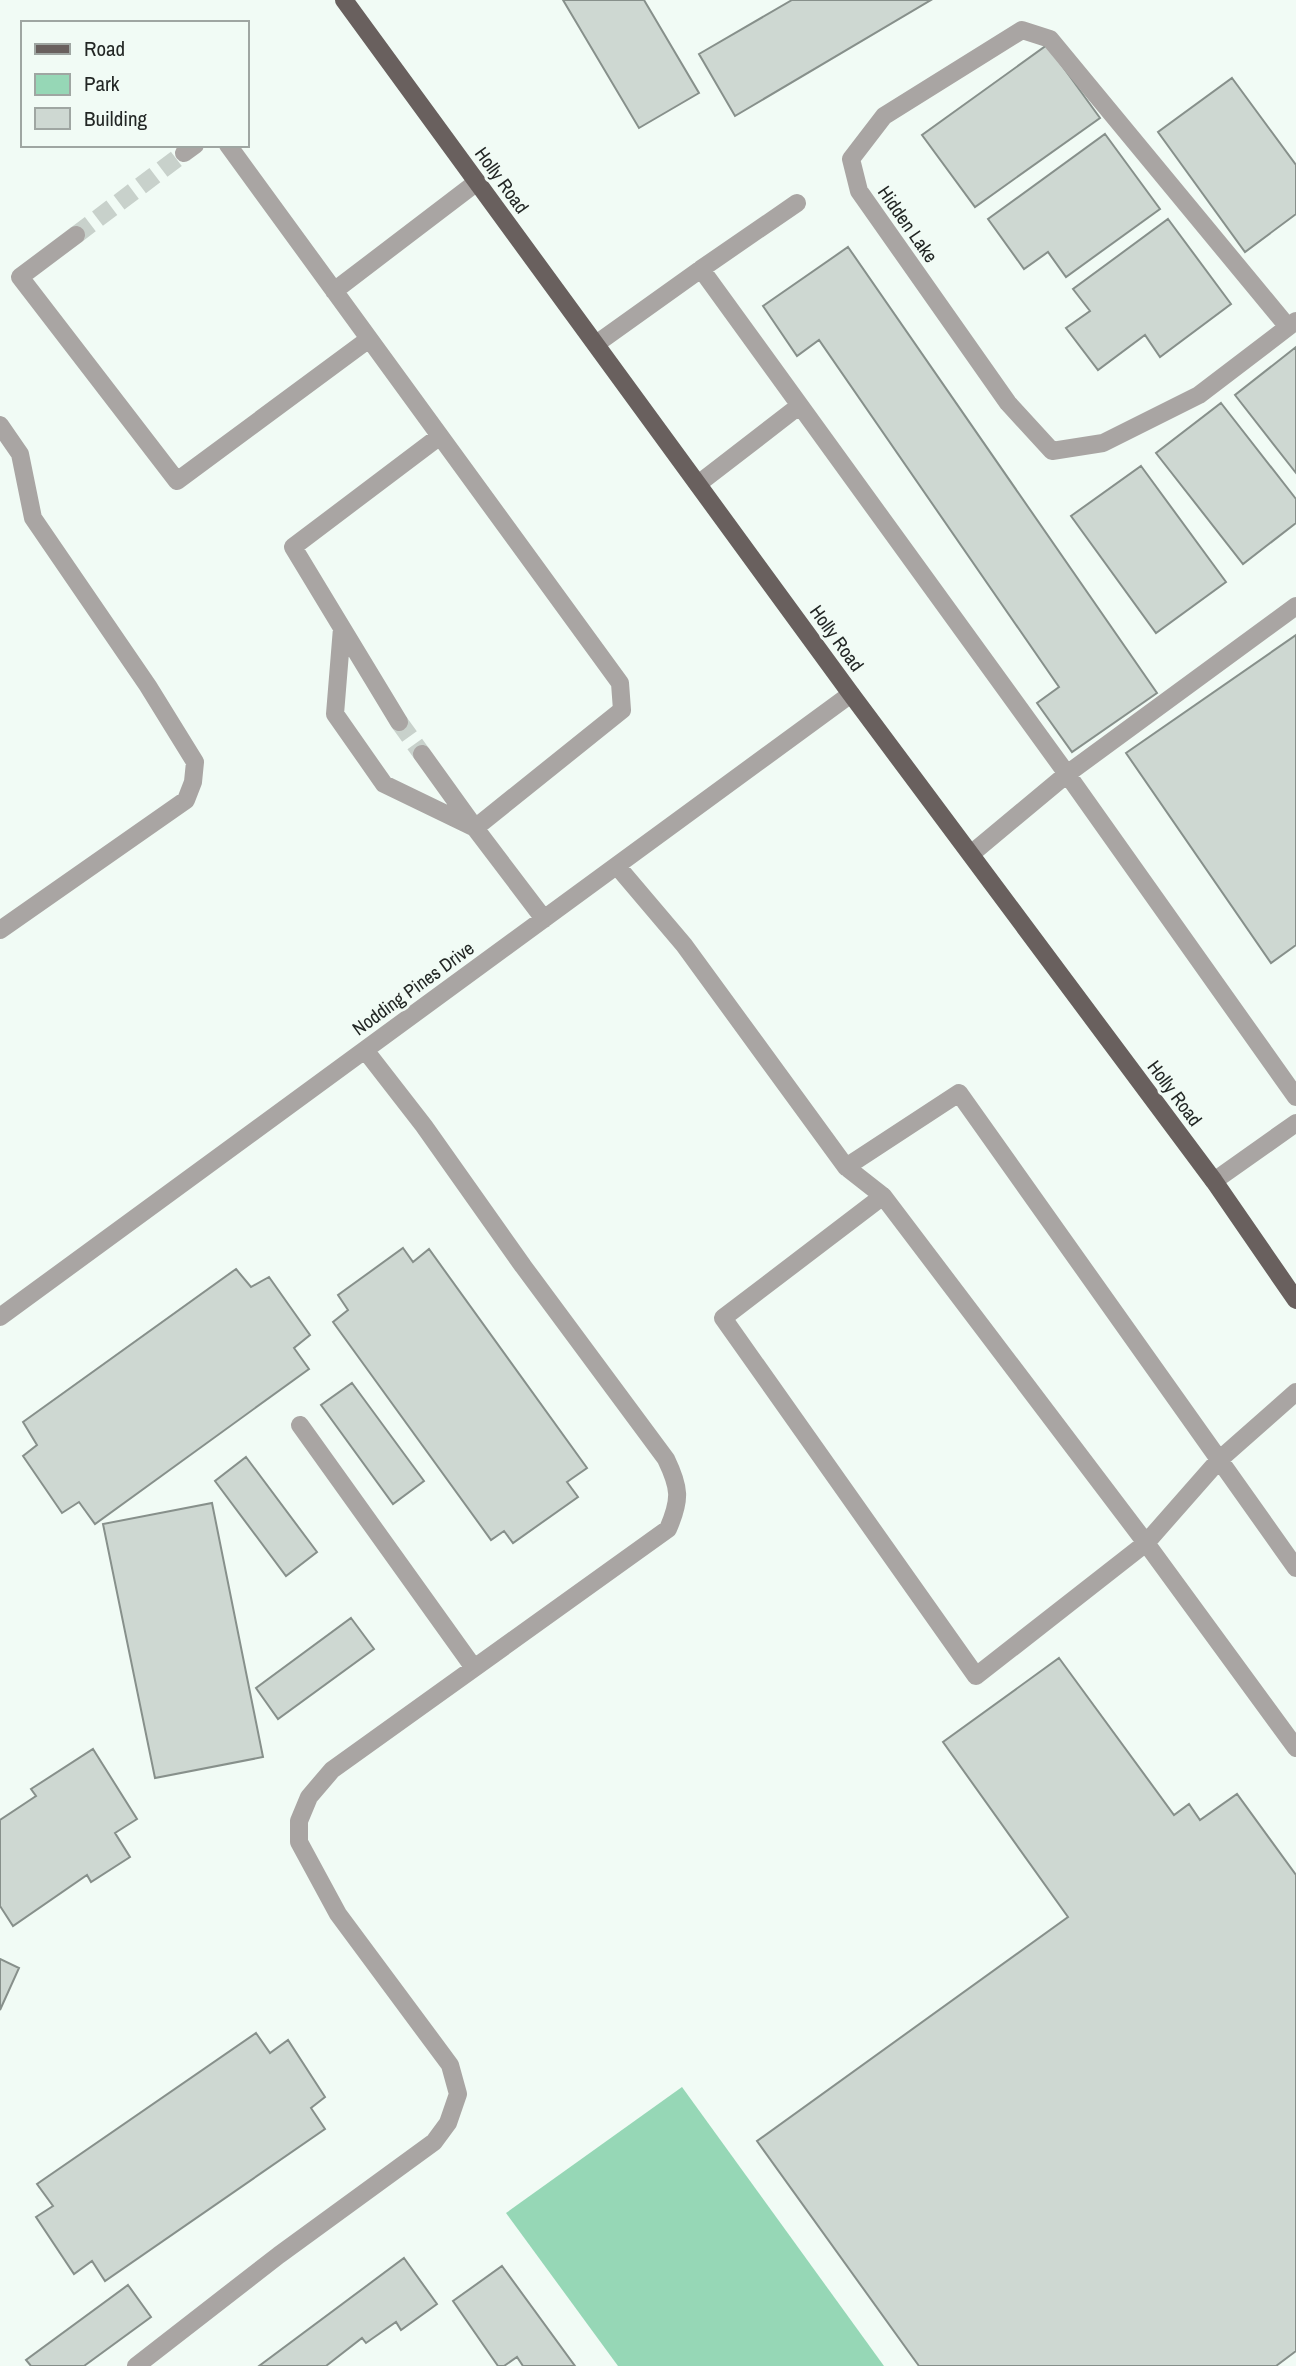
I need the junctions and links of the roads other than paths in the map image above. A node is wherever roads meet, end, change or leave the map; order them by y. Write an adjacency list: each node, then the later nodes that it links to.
1 (344, 0): 3 (main road, Holly Road)
2 (229, 147): 7 (street)
3 (477, 182): 7 (street); 10 (main road, Holly Road)
4 (797, 203): 6 (street)
5 (76, 235): 9 (street)
6 (701, 269): 10 (street); 11 (street)
7 (334, 291): 9 (street)
8 (1292, 324): 8 (street, Hidden Lake)
9 (369, 339): 13 (street)
10 (596, 344): 14 (main road, Holly Road)
11 (799, 406): 14 (street); 20 (street)
12 (0, 425): 25 (street)
13 (440, 436): 16 (street); 21 (street)
14 (698, 484): 17 (main road, Holly Road)
15 (1296, 606): 20 (street)
16 (342, 628): 18 (street); 21 (street)
17 (851, 694): 22 (main road, Holly Road); 23 (street, Nodding Pines Drive)
18 (399, 722)
19 (422, 754): 21 (street)
20 (1067, 774): 22 (street); 27 (street)
21 (475, 828): 24 (street)
22 (971, 854): 30 (main road, Holly Road)
23 (617, 866): 24 (street, Nodding Pines Drive); 29 (street)
24 (544, 919): 26 (street, Nodding Pines Drive)
25 (0, 930)
26 (365, 1050): 33 (street, Nodding Pines Drive); 39 (street)
27 (1296, 1097)
28 (1296, 1123): 30 (street)
29 (846, 1167): 31 (street); 36 (street)
30 (1214, 1181): 32 (main road, Holly Road)
31 (883, 1196): 37 (street); 37 (street)
32 (1296, 1300)
33 (0, 1317)
34 (1296, 1392): 36 (street)
35 (300, 1425): 39 (street)
36 (1219, 1460): 37 (street); 38 (street)
37 (1146, 1543): 40 (street)
38 (1296, 1568)
39 (474, 1668): 41 (street)
40 (1296, 1748)
41 (136, 2366)

